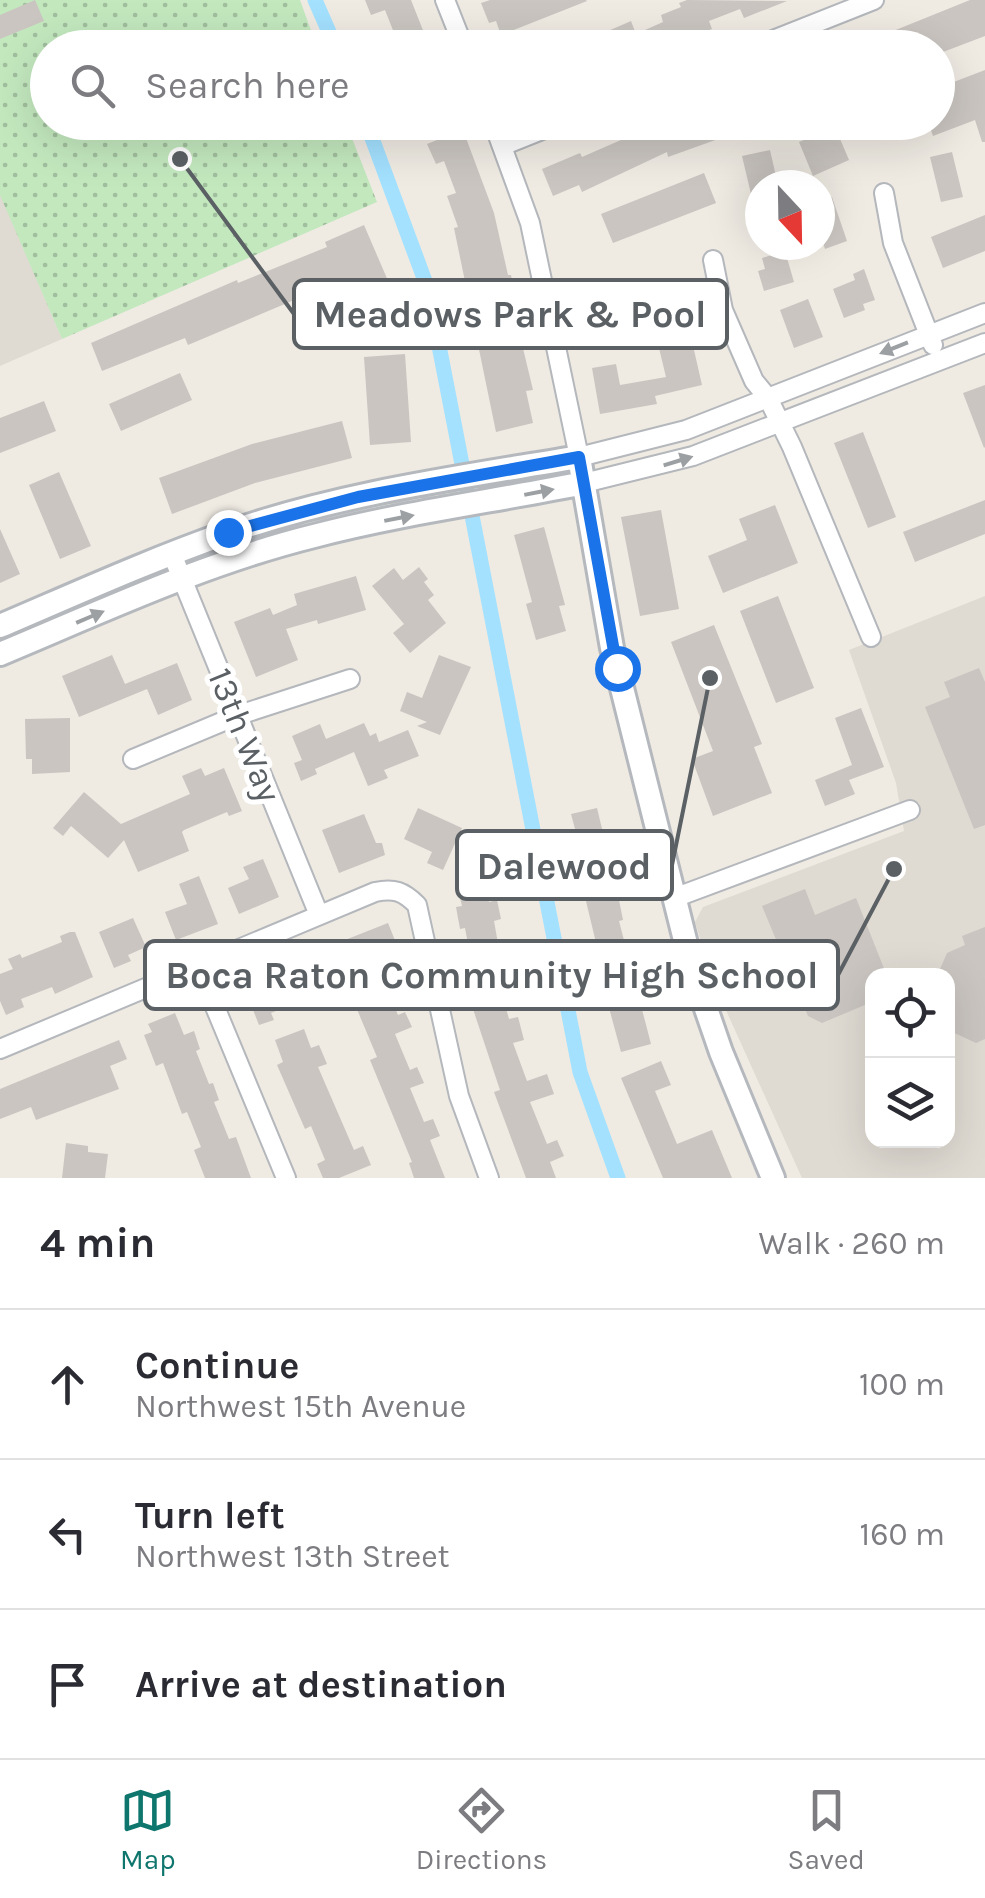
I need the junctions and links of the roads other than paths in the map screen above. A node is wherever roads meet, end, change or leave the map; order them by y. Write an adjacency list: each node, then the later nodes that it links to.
1 (445, 0): 3 (street)
2 (874, 0): 4 (street)
3 (457, 30)
4 (798, 30)
5 (500, 140): 7 (street)
6 (517, 140): 7 (street)
7 (502, 146): 16 (street)
8 (884, 194): 11 (street)
9 (713, 260): 14 (street)
10 (985, 312): 11 (street)
11 (929, 334): 13 (street); 14 (street, one-way to 14)
12 (985, 342): 13 (street)
13 (938, 361): 15 (street)
14 (768, 398): 15 (street); 16 (street)
15 (780, 423): 17 (street, one-way to 15); 21 (street)
16 (579, 457): 17 (street); 18 (street)
17 (584, 483): 19 (street, one-way to 17); 27 (street)
18 (172, 554): 19 (street, 13th Way); 20 (street)
19 (182, 578): 22 (street, one-way to 19); 24 (street, 13th Way)
20 (0, 626)
21 (871, 638)
22 (0, 654)
23 (350, 679): 24 (street)
24 (236, 716): 25 (street); 28 (street, 13th Way)
25 (133, 758)
26 (910, 810): 27 (street)
27 (674, 898): 33 (street)
28 (320, 915): 29 (street); 32 (street)
29 (198, 966): 30 (street); 31 (street)
30 (0, 1049)
31 (286, 1178)
32 (490, 1178)
33 (774, 1178)

